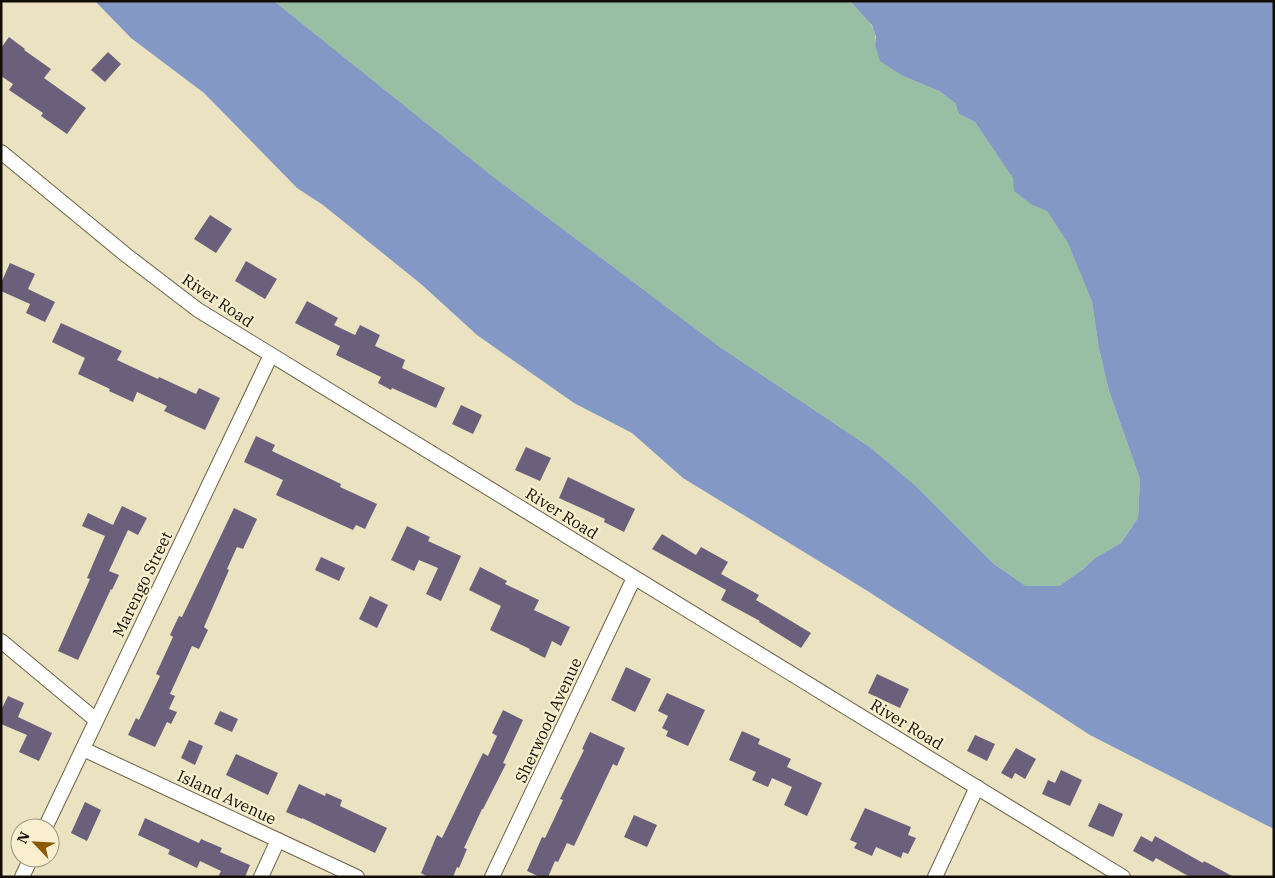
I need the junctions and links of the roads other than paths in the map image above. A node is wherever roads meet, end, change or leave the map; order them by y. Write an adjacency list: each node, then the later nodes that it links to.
1 (1, 152): 2 (street, River Road)
2 (271, 355): 3 (street, River Road); 5 (street, Marengo Street)
3 (634, 578): 7 (street, River Road); 12 (street, Sherwood Avenue)
4 (1, 641): 5 (street)
5 (96, 720): 6 (street, Marengo Street)
6 (83, 749): 8 (street, Marengo Street); 9 (street, Island Avenue)
7 (977, 787): 13 (street); 14 (street, River Road)
8 (50, 818)
9 (278, 840): 10 (street); 11 (street, Island Avenue)
10 (262, 877)
11 (357, 877)
12 (492, 877)
13 (935, 877)
14 (1123, 877)

